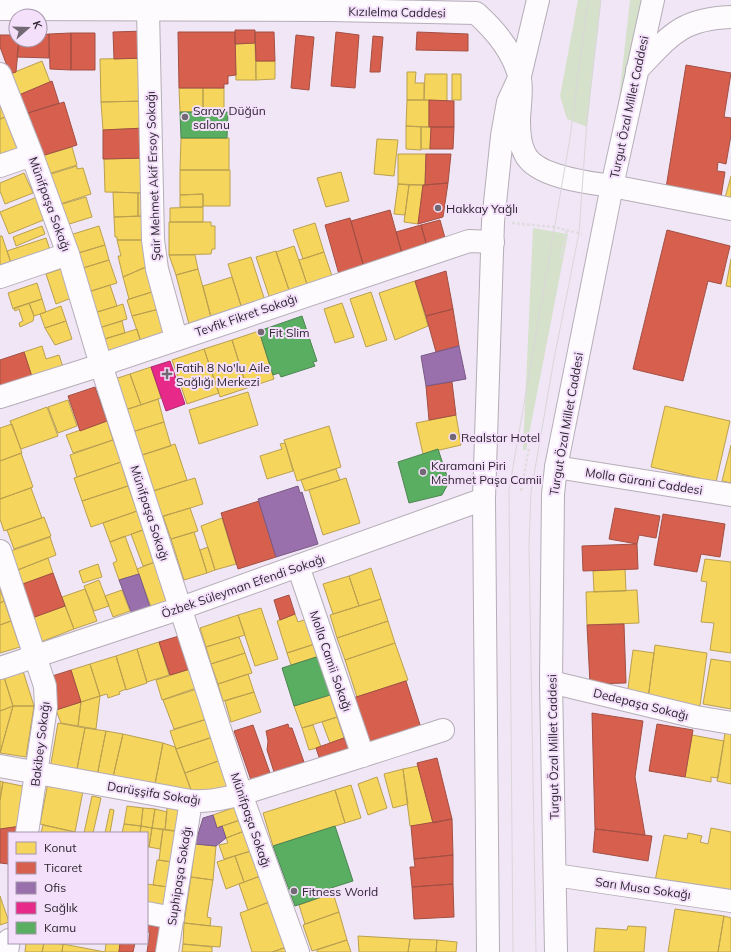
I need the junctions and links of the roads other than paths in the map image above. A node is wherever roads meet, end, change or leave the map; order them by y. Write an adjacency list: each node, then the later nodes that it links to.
1 (335, 0): 5 (street, Kızılelma Caddesi)
2 (486, 0): 5 (street, Kızılelma Caddesi)
3 (538, 0): 11 (street)
4 (653, 0): 9 (street, Turgut Özal Millet Caddesi)
5 (365, 4): 6 (street, Kızılelma Caddesi); 11 (street, Kızılelma Caddesi)
6 (148, 5): 7 (street, Kızılelma Caddesi); 19 (street, Şair Mehmet Akif Ersoy Sokağı)
7 (0, 10)
8 (731, 17): 9 (street)
9 (637, 70): 14 (street, Turgut Özal Millet Caddesi)
10 (0, 74): 12 (street, Münifpaşa Sokağı)
11 (520, 76): 14 (street); 16 (street)
12 (32, 155): 13 (street); 17 (street, Münifpaşa Sokağı)
13 (0, 166)
14 (612, 186): 15 (street); 22 (street, Turgut Özal Millet Caddesi)
15 (731, 209)
16 (493, 232): 19 (street, Tevfik Fikret Sokağı); 24 (street)
17 (68, 254): 18 (street); 20 (street, Münifpaşa Sokağı)
18 (0, 277)
19 (176, 338): 20 (street, Tevfik Fikret Sokağı)
20 (101, 365): 21 (street, Tevfik Fikret Sokağı); 27 (street, Münifpaşa Sokağı)
21 (0, 397)
22 (556, 467): 23 (street, Molla Gürani Caddesi); 30 (street, Turgut Özal Millet Caddesi)
23 (731, 495)
24 (484, 500): 26 (street, Özbek Süleyman Efendi Sokağı); 45 (street)
25 (0, 551): 28 (street, Bakibey Sokağı)
26 (298, 566): 27 (street, Özbek Süleyman Efendi Sokağı); 33 (street, Molla Camii Sokağı)
27 (181, 608): 28 (street, Özbek Süleyman Efendi Sokağı); 36 (street, Münifpaşa Sokağı)
28 (35, 657): 29 (street, Özbek Süleyman Efendi Sokağı); 35 (street, Bakibey Sokağı)
29 (0, 668)
30 (551, 682): 31 (street, Dedepaşa Sokağı); 39 (street, Turgut Özal Millet Caddesi)
31 (731, 723)
32 (442, 730): 33 (street, Darüşşifa Sokağı)
33 (363, 756): 36 (street, Darüşşifa Sokağı)
34 (0, 766): 35 (street, Darüşşifa Sokağı)
35 (38, 773): 37 (street, Darüşşifa Sokağı); 38 (street, Bakibey Sokağı)
36 (241, 794): 37 (street, Darüşşifa Sokağı); 44 (street, Münifpaşa Sokağı)
37 (191, 800): 42 (street, Suphipaşa Sokağı)
38 (27, 832)
39 (555, 874): 40 (street, Sarı Musa Sokağı); 46 (street, Turgut Özal Millet Caddesi)
40 (731, 901)
41 (148, 913): 42 (street)
42 (173, 918): 43 (street, Suphipaşa Sokağı)
43 (167, 952)
44 (298, 952)
45 (488, 952)
46 (556, 952)

